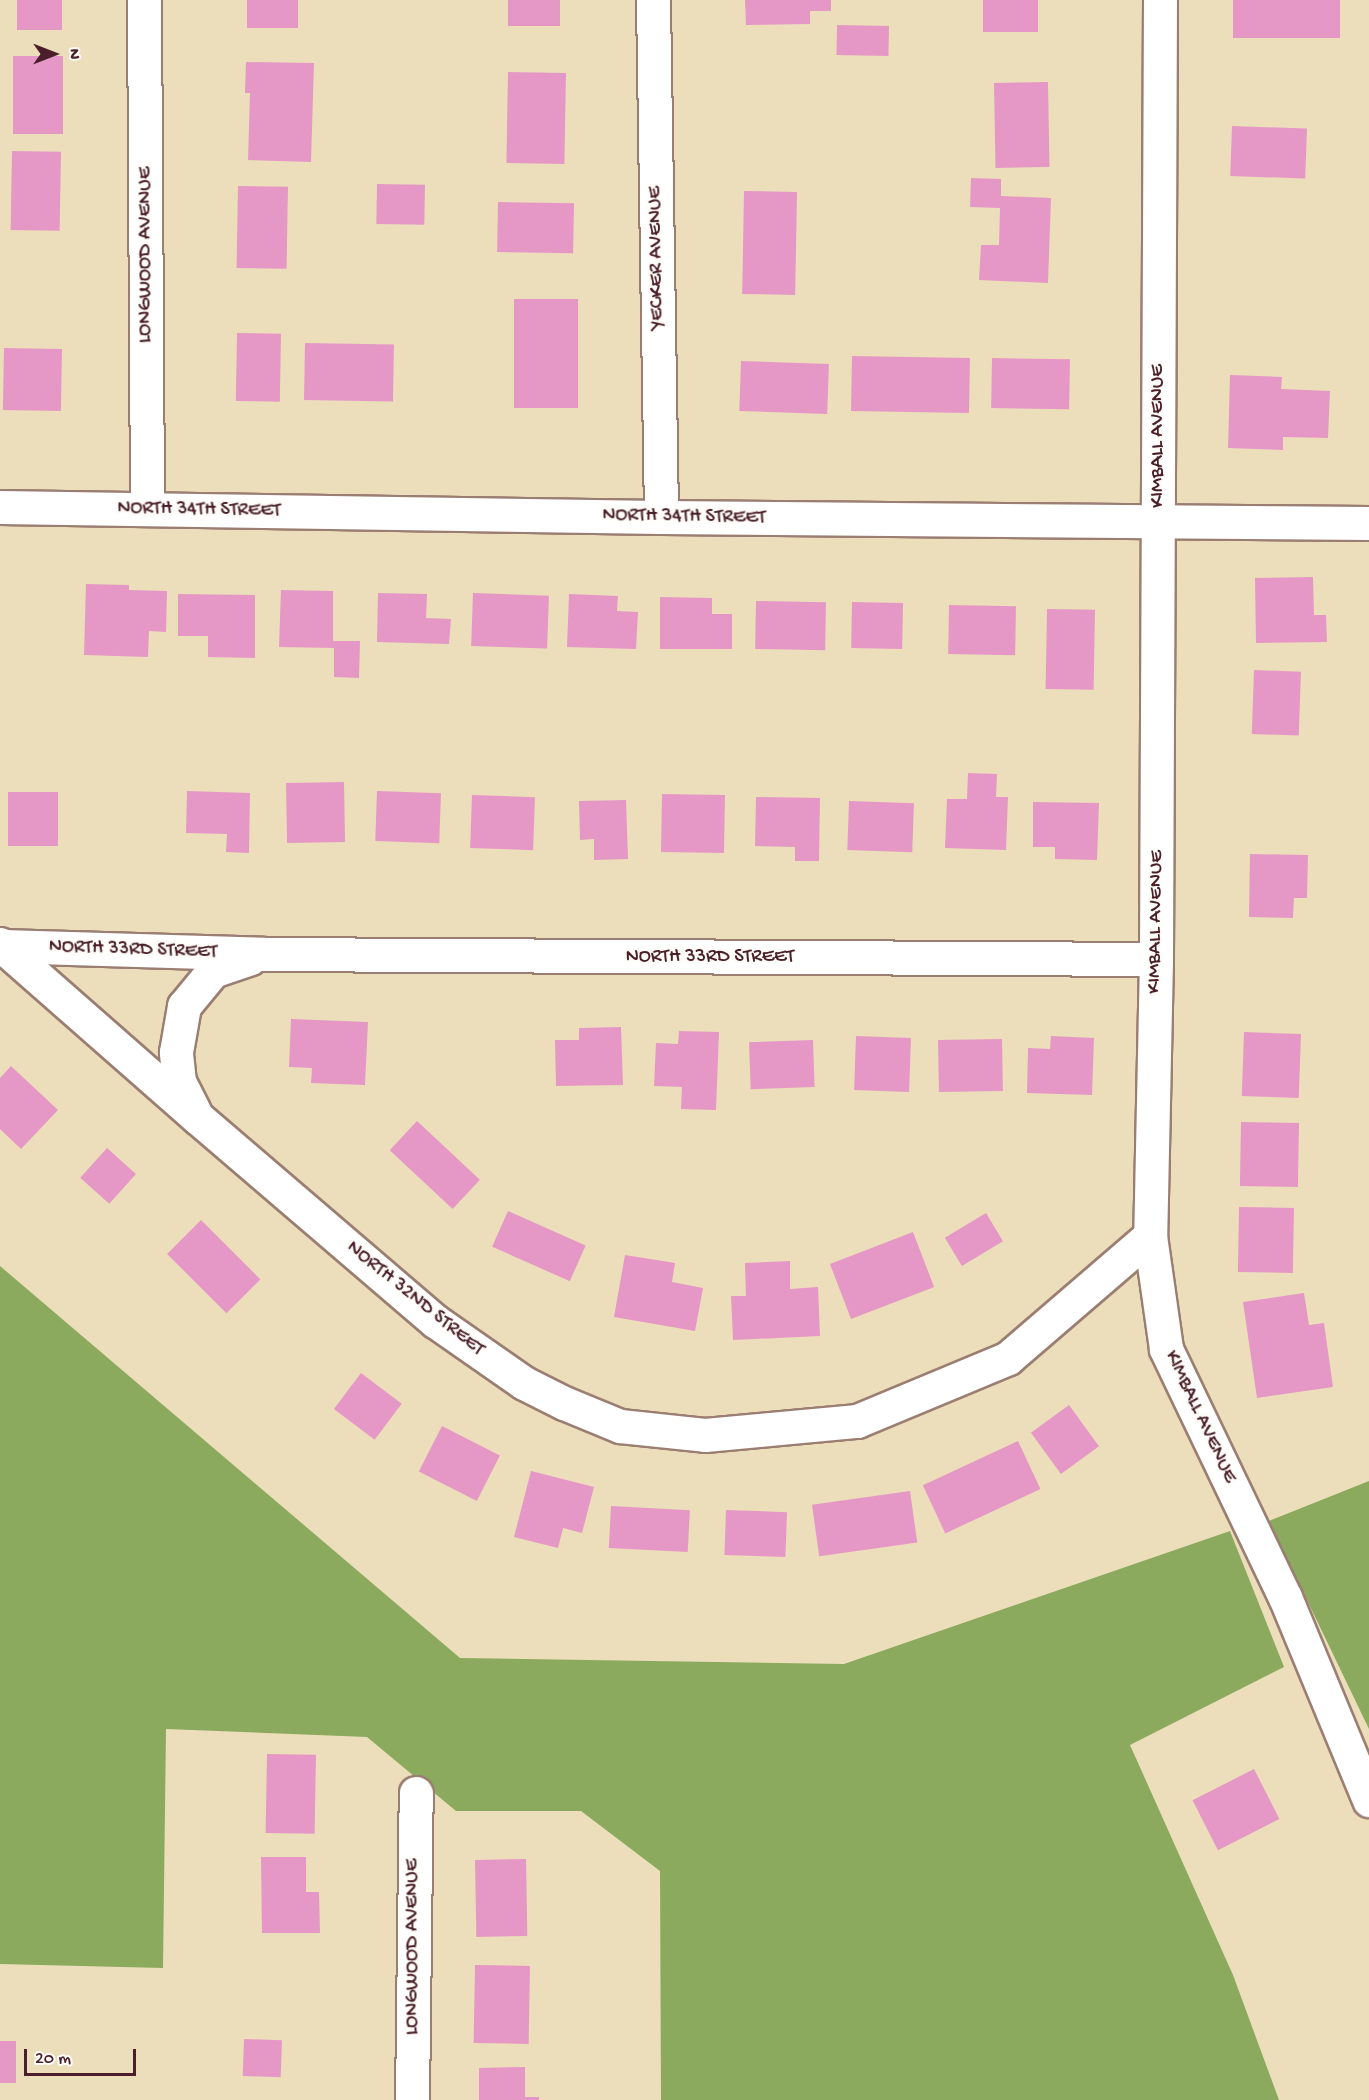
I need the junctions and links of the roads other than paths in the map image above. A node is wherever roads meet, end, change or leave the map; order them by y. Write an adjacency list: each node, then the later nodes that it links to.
1 (144, 0): 5 (street, LONGWOOD AVENUE)
2 (653, 0): 6 (street, YECKER AVENUE)
3 (1160, 0): 7 (street, KIMBALL AVENUE)
4 (0, 507): 5 (street, NORTH 34TH STREET)
5 (147, 509): 6 (street, NORTH 34TH STREET)
6 (661, 517): 7 (street, NORTH 34TH STREET)
7 (1158, 521): 8 (street, NORTH 34TH STREET); 11 (street, KIMBALL AVENUE)
8 (1369, 523)
9 (1, 945): 10 (street, NORTH 33RD STREET); 12 (street, NORTH 32ND STREET)
10 (264, 954): 11 (street, NORTH 33RD STREET); 12 (street, NORTH 33RD STREET)
11 (1156, 959): 13 (street, KIMBALL AVENUE)
12 (198, 1118): 13 (street, NORTH 32ND STREET)
13 (1150, 1236): 15 (street, KIMBALL AVENUE)
14 (416, 1793): 16 (street, LONGWOOD AVENUE)
15 (1369, 1800)
16 (412, 2100)

